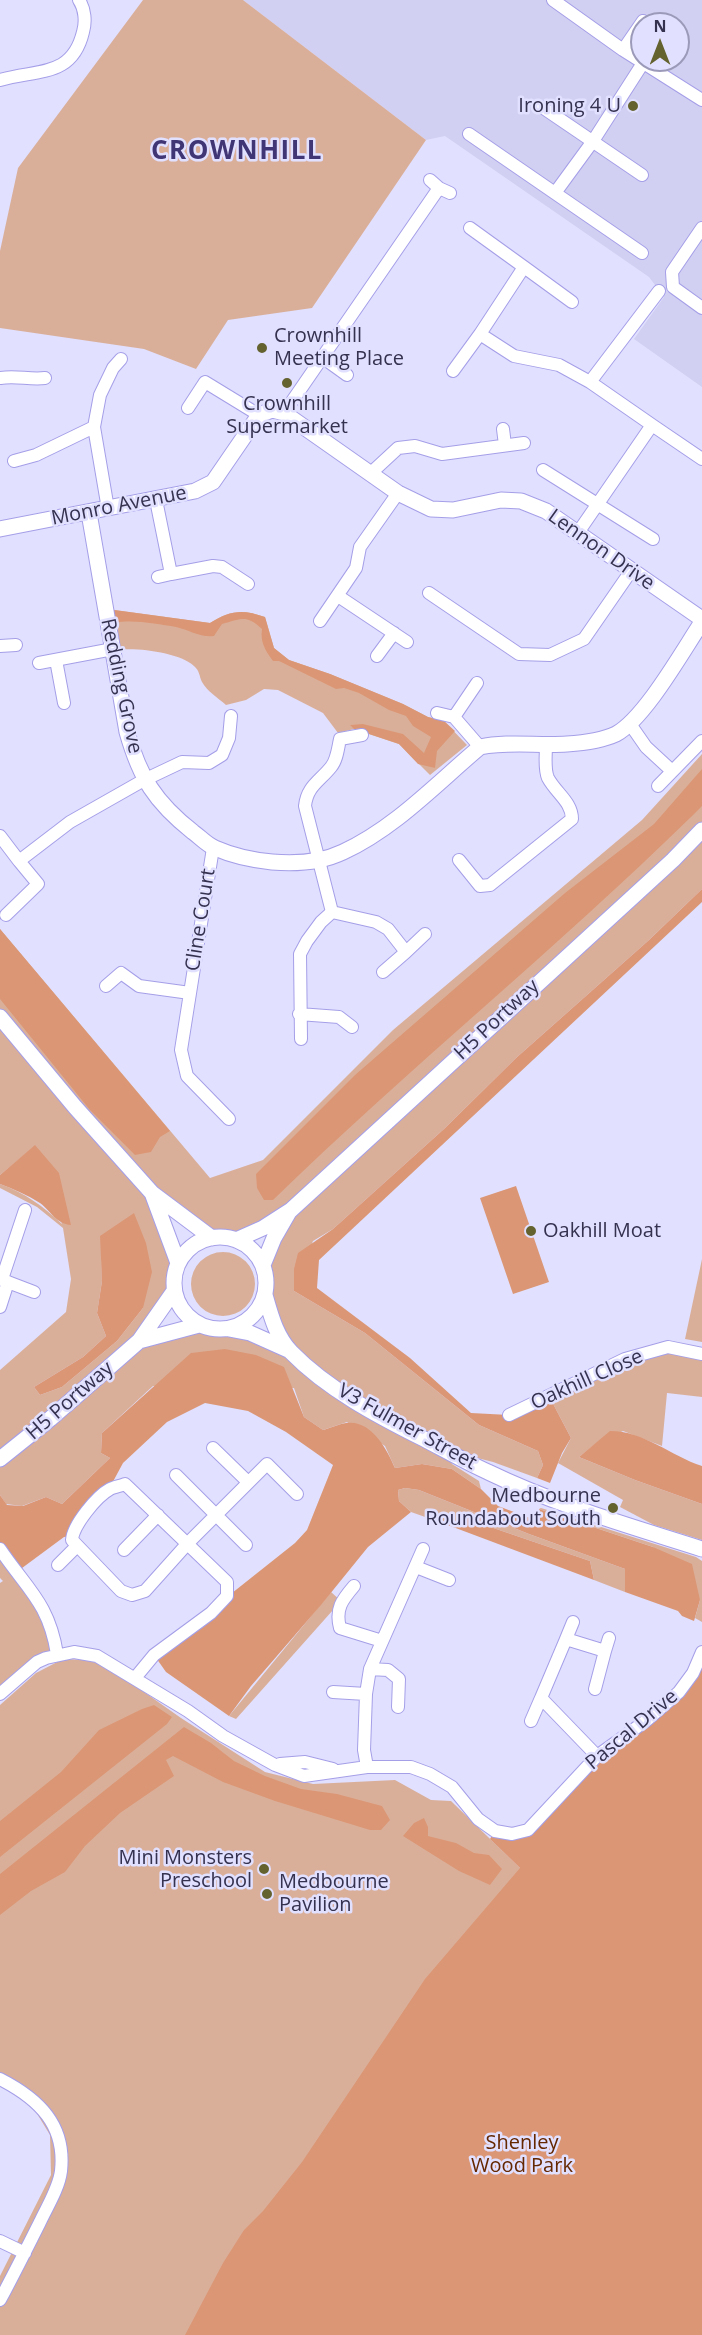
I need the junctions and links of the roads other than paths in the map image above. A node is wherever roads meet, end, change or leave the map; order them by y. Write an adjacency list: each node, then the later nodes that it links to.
1 (79, 0): 8 (street)
2 (553, 0): 4 (street)
3 (630, 40): 4 (street)
4 (623, 50): 5 (street)
5 (630, 55)
6 (637, 72): 12 (street)
7 (657, 72): 9 (street)
8 (0, 80)
9 (702, 100)
10 (542, 107): 12 (street)
11 (469, 134): 15 (street)
12 (593, 141): 13 (street); 15 (street)
13 (642, 176)
14 (440, 187): 24 (street)
15 (555, 193): 18 (street)
16 (470, 228): 19 (street)
17 (702, 228): 22 (street)
18 (642, 254)
19 (524, 267): 21 (street); 23 (street)
20 (659, 291): 30 (street)
21 (572, 302)
22 (702, 308)
23 (480, 334): 26 (street); 30 (street)
24 (322, 357): 27 (street); 32 (street)
25 (121, 358): 34 (street)
26 (453, 371)
27 (347, 375)
28 (0, 378): 29 (street)
29 (45, 378)
30 (590, 382): 33 (street)
31 (188, 408): 32 (street)
32 (271, 413): 41 (street, Lennon Drive); 43 (street, Monro Avenue)
33 (652, 425): 38 (street); 44 (street)
34 (94, 427): 39 (street); 45 (street)
35 (503, 429): 37 (street)
36 (524, 443): 37 (street)
37 (505, 445): 41 (street)
38 (702, 459)
39 (14, 461)
40 (543, 470): 44 (street)
41 (371, 473): 42 (street, Lennon Drive)
42 (398, 493): 48 (street, Lennon Drive); 53 (street)
43 (156, 500): 45 (street, Monro Avenue); 51 (street)
44 (599, 504): 48 (street); 49 (street)
45 (108, 509): 46 (street, Monro Avenue)
46 (89, 513): 47 (street, Monro Avenue); 60 (street, Redding Grove)
47 (0, 529)
48 (577, 534): 50 (street, Lennon Drive)
49 (653, 539)
50 (631, 571): 52 (street); 55 (street, Lennon Drive)
51 (248, 584)
52 (429, 592)
53 (338, 596): 54 (street); 56 (street)
54 (320, 621)
55 (702, 621): 69 (street)
56 (394, 633): 57 (street); 61 (street)
57 (407, 642)
58 (16, 645): 59 (street)
59 (0, 646)
60 (113, 649): 62 (street); 75 (street, Redding Grove)
61 (377, 656)
62 (56, 660): 63 (street); 65 (street)
63 (39, 663)
64 (477, 683): 68 (street)
65 (64, 703)
66 (437, 713): 68 (street)
67 (231, 716): 75 (street)
68 (454, 717): 73 (street)
69 (630, 724): 72 (street); 74 (street)
70 (362, 735): 80 (street)
71 (702, 741): 74 (street)
72 (546, 745): 73 (street); 81 (street)
73 (480, 747): 80 (street, Redding Grove)
74 (672, 771): 76 (street)
75 (144, 780): 79 (street, Redding Grove); 82 (street)
76 (658, 786)
77 (702, 830): 97 (street, H5 Portway)
78 (0, 836): 82 (street)
79 (213, 848): 80 (street, Redding Grove); 89 (street, Cline Court)
80 (318, 860): 83 (street)
81 (459, 860)
82 (19, 861): 84 (street)
83 (332, 912): 86 (street); 90 (street)
84 (6, 915)
85 (425, 934): 86 (street)
86 (406, 952): 87 (street)
87 (383, 972)
88 (106, 986): 89 (street, Cline Court)
89 (190, 993): 94 (street, Cline Court)
90 (299, 1014): 92 (street); 93 (street)
91 (0, 1017): 95 (street)
92 (352, 1027)
93 (301, 1039)
94 (229, 1119)
95 (152, 1193): 98 (street); 100 (street)
96 (25, 1210): 102 (street)
97 (291, 1210): 99 (street, H5 Portway); 101 (street, H5 Portway)
98 (212, 1238): 99 (street); 100 (street)
99 (236, 1240): 101 (street)
100 (178, 1263): 103 (street)
101 (263, 1265): 105 (street)
102 (3, 1280): 104 (street); 106 (street)
103 (174, 1291): 107 (street); 109 (street, H5 Portway)
104 (34, 1292)
105 (265, 1295): 108 (street); 110 (street, V3 Fulmer Street)
106 (0, 1307)
107 (199, 1325): 108 (street); 109 (street, H5 Portway)
108 (228, 1329): 110 (street, V3 Fulmer Street)
109 (139, 1341): 114 (street, H5 Portway)
110 (291, 1352): 125 (street, V3 Fulmer Street)
111 (702, 1354): 112 (street, Oakhill Close)
112 (509, 1415)
113 (213, 1448): 116 (street)
114 (0, 1459)
115 (176, 1475): 119 (street)
116 (249, 1482): 117 (street); 119 (street)
117 (297, 1494)
118 (158, 1515): 120 (street); 122 (street); 126 (street)
119 (216, 1515): 120 (street); 121 (street)
120 (188, 1543): 122 (street); 137 (street)
121 (246, 1545)
122 (77, 1546): 127 (street)
123 (0, 1549): 135 (street)
124 (423, 1549): 128 (street)
125 (702, 1549)
126 (124, 1550)
127 (58, 1565)
128 (416, 1566): 129 (street); 133 (street)
129 (448, 1580)
130 (354, 1586): 133 (street)
131 (573, 1622): 132 (street)
132 (566, 1639): 138 (street); 142 (street)
133 (382, 1641): 136 (street)
134 (702, 1652): 145 (street, Pascal Drive)
135 (57, 1654): 137 (street, Pascal Drive); 140 (street, Pascal Drive)
136 (370, 1669): 141 (street); 143 (street)
137 (135, 1678): 146 (street, Pascal Drive)
138 (595, 1689)
139 (333, 1692): 141 (street)
140 (0, 1694)
141 (366, 1694): 146 (street)
142 (541, 1698): 144 (street); 145 (street)
143 (398, 1707)
144 (531, 1721)
145 (597, 1756): 146 (street, Pascal Drive)
146 (367, 1767)
147 (0, 2079): 149 (street)
148 (0, 2241): 149 (street)
149 (25, 2253): 150 (street)
150 (0, 2300)

